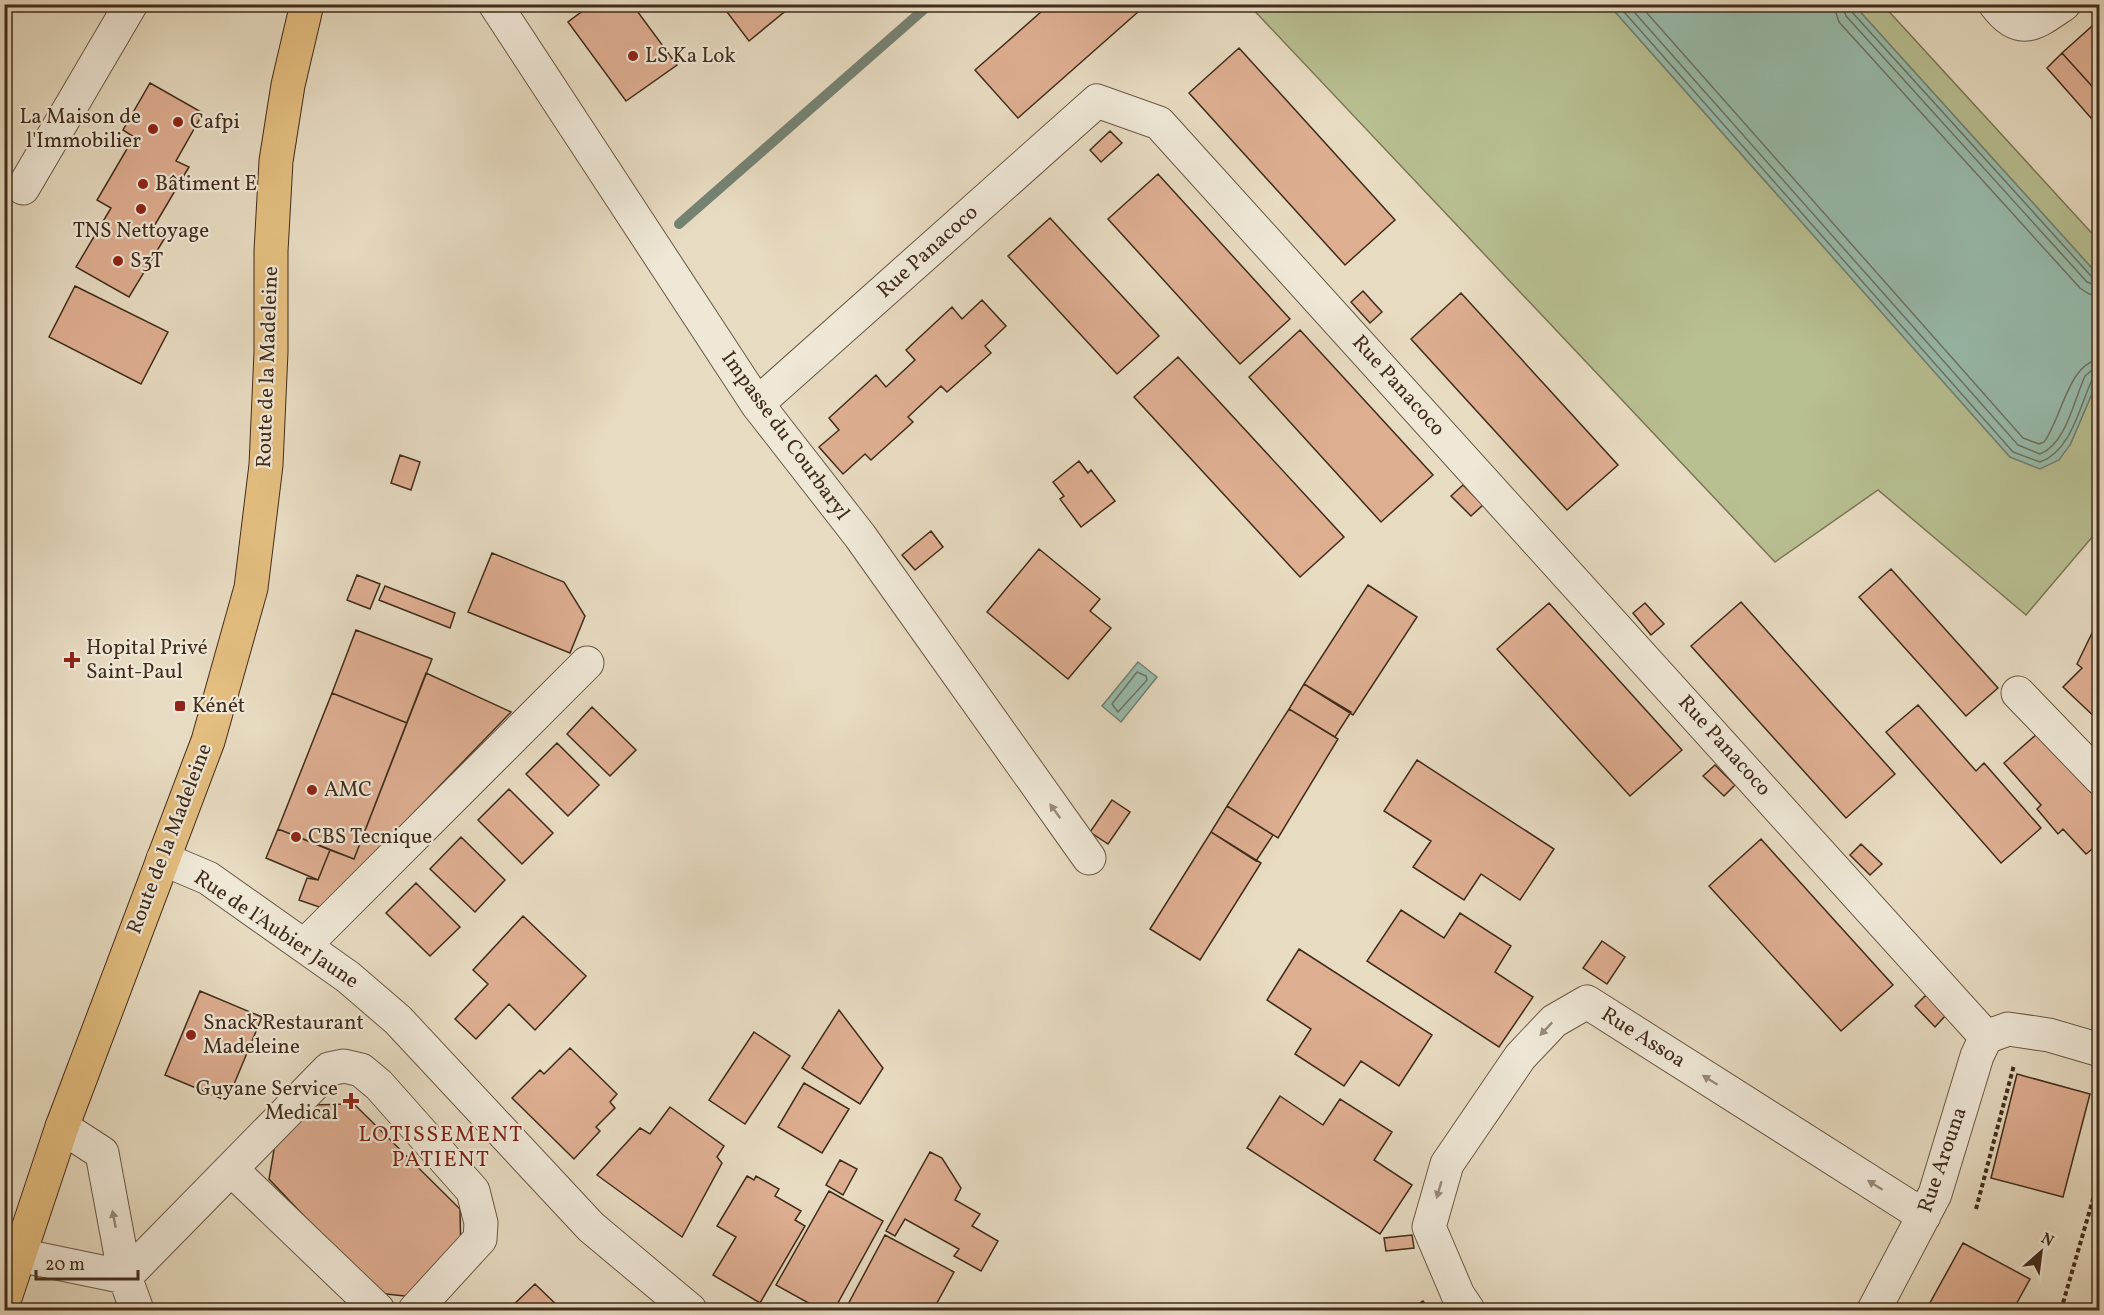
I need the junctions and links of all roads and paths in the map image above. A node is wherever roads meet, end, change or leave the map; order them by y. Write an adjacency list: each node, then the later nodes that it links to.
1 (131, 4): 6 (street)
2 (307, 4): 12 (main road, Route de la Madeleine)
3 (495, 4): 7 (street, Impasse du Courbaryl)
4 (1995, 4): 5 (street)
5 (2064, 4)
6 (23, 188)
7 (757, 404): 11 (street, Impasse du Courbaryl, one-way to 7); 14 (street, Rue Panacoco)
8 (587, 663): 13 (street)
9 (2018, 693): 10 (street)
10 (2100, 778)
11 (1089, 858)
12 (163, 859): 13 (street, Rue de l'Aubier Jaune); 17 (main road, Route de la Madeleine)
13 (305, 945): 28 (street, Rue de l'Aubier Jaune)
14 (1986, 1037): 15 (street); 21 (street, Rue Arouna)
15 (2100, 1050)
16 (2015, 1060): 20 (path)
17 (62, 1126): 22 (main road, Route de la Madeleine); 23 (street, one-way to 17)
18 (231, 1169): 23 (street); 26 (street); 27 (street)
19 (2100, 1175): 31 (path)
20 (1976, 1209)
21 (1924, 1216): 29 (street, Rue Assoa, one-way to 29); 30 (street, Rue Arouna)
22 (19, 1255): 23 (street); 24 (main road, Route de la Madeleine)
23 (125, 1277): 25 (street)
24 (5, 1298)
25 (137, 1311)
26 (378, 1311)
27 (415, 1311)
28 (690, 1311)
29 (1468, 1311)
30 (1874, 1311)
31 (2061, 1311)

